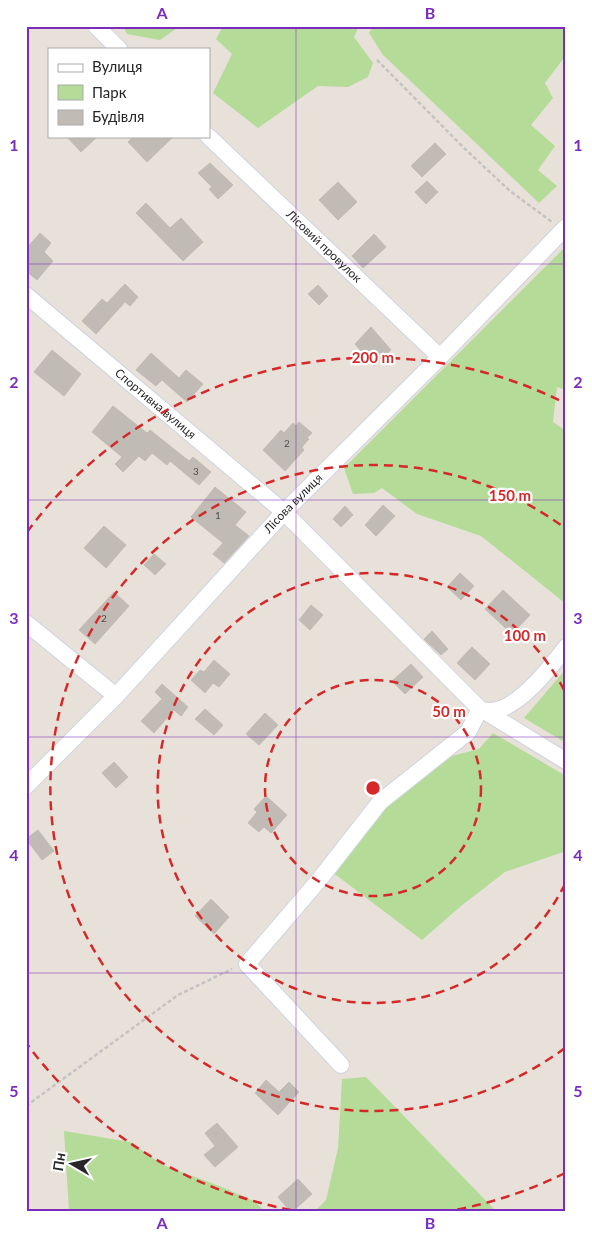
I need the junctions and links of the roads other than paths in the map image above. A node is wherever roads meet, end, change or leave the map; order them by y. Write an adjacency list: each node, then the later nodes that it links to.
1 (96, 26): 2 (street)
2 (118, 48)
3 (210, 138): 6 (street, Лісовий провулок)
4 (564, 229): 6 (street, Лісова вулиця)
5 (26, 295): 7 (street, Спортивна вулиця)
6 (440, 357): 7 (street, Лісова вулиця)
7 (284, 512): 10 (street, Лісова вулиця); 11 (street, Спортивна вулиця)
8 (26, 623): 10 (street)
9 (566, 647): 11 (street)
10 (116, 696): 13 (street, Лісова вулиця)
11 (483, 710): 12 (street, Спортивна вулиця); 14 (street)
12 (566, 761)
13 (26, 786)
14 (341, 1065)

